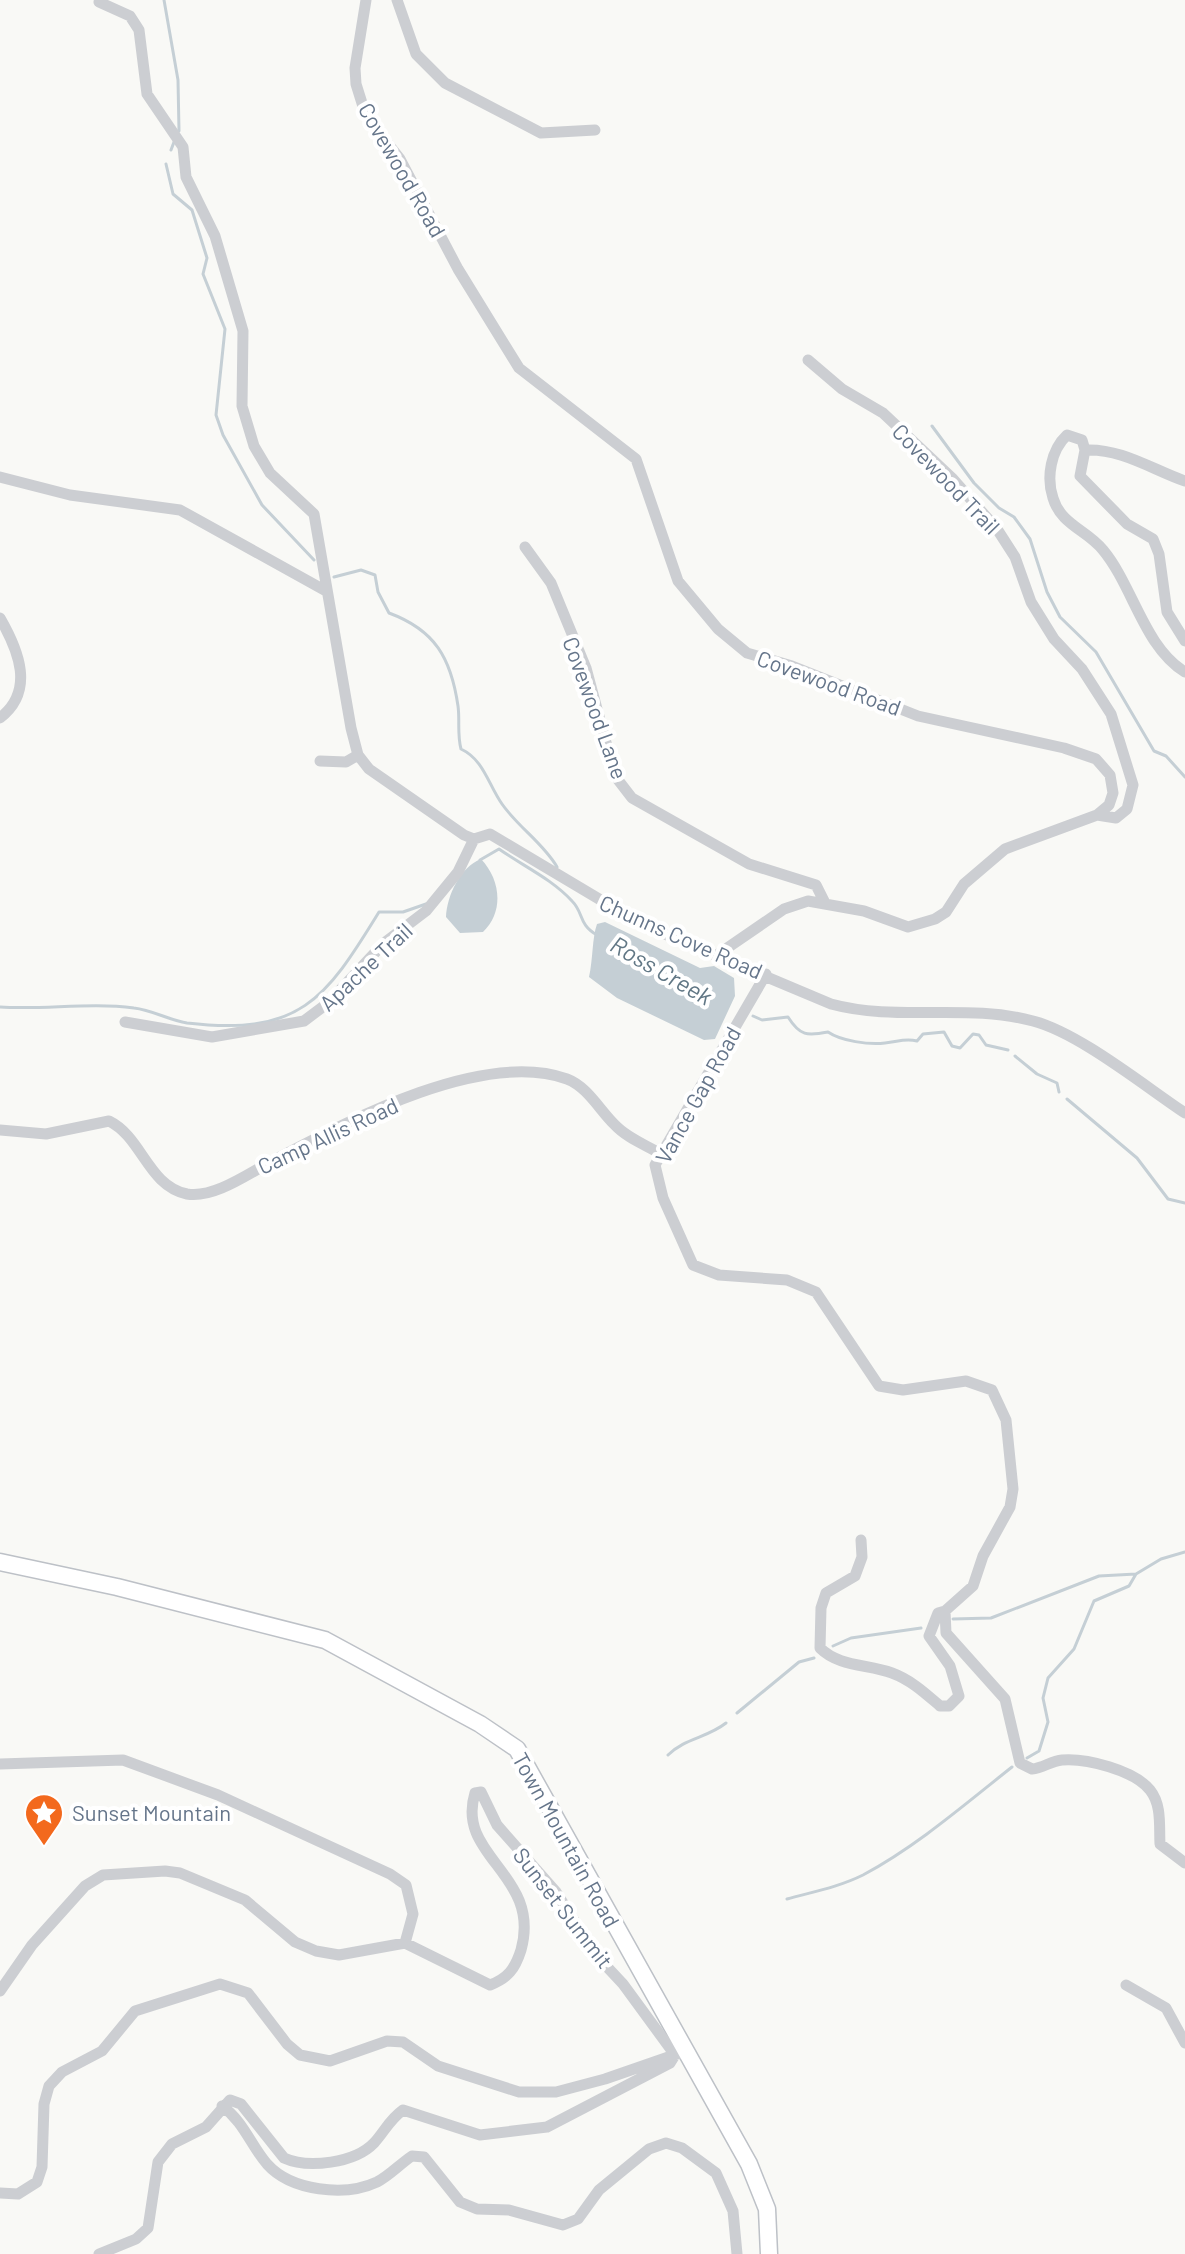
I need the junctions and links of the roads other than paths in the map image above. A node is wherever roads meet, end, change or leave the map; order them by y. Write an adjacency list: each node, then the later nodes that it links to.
1 (366, 0): 17 (street, Covewood Road)
2 (397, 0): 4 (street)
3 (99, 2): 10 (street)
4 (595, 130)
5 (808, 360): 17 (street, Covewood Trail)
6 (1085, 450): 8 (street); 12 (street); 13 (street)
7 (0, 477): 10 (street)
8 (1185, 481)
9 (525, 547): 19 (street, Covewood Lane)
10 (326, 591): 15 (street)
11 (0, 618): 14 (street)
12 (1185, 641)
13 (1185, 672)
14 (0, 718)
15 (358, 755): 16 (street); 18 (street, Chunns Cove Road)
16 (320, 761)
17 (1097, 815): 19 (street)
18 (474, 839): 20 (street, Chunns Cove Road); 22 (street, Apache Trail)
19 (824, 901): 20 (street)
20 (717, 955): 21 (street, Chunns Cove Road)
21 (766, 974): 23 (street, Chunns Cove Road); 25 (street, Vance Gap Road)
22 (125, 1022)
23 (1185, 1113)
24 (0, 1130): 25 (street, Camp Allis Road)
25 (661, 1154): 28 (street, Vance Gap Road)
26 (861, 1540): 28 (street)
27 (0, 1562): 35 (main road, Town Mountain Road)
28 (945, 1611): 30 (street)
29 (0, 1764): 31 (street)
30 (1185, 1863)
31 (405, 1943): 33 (street); 35 (street, Sunset Summit)
32 (1126, 1985): 34 (street)
33 (0, 1991)
34 (1185, 2043)
35 (679, 2053): 36 (street); 37 (street); 40 (main road, Town Mountain Road)
36 (222, 2106): 38 (street); 39 (street)
37 (0, 2193)
38 (99, 2254)
39 (737, 2254)
40 (769, 2254)

